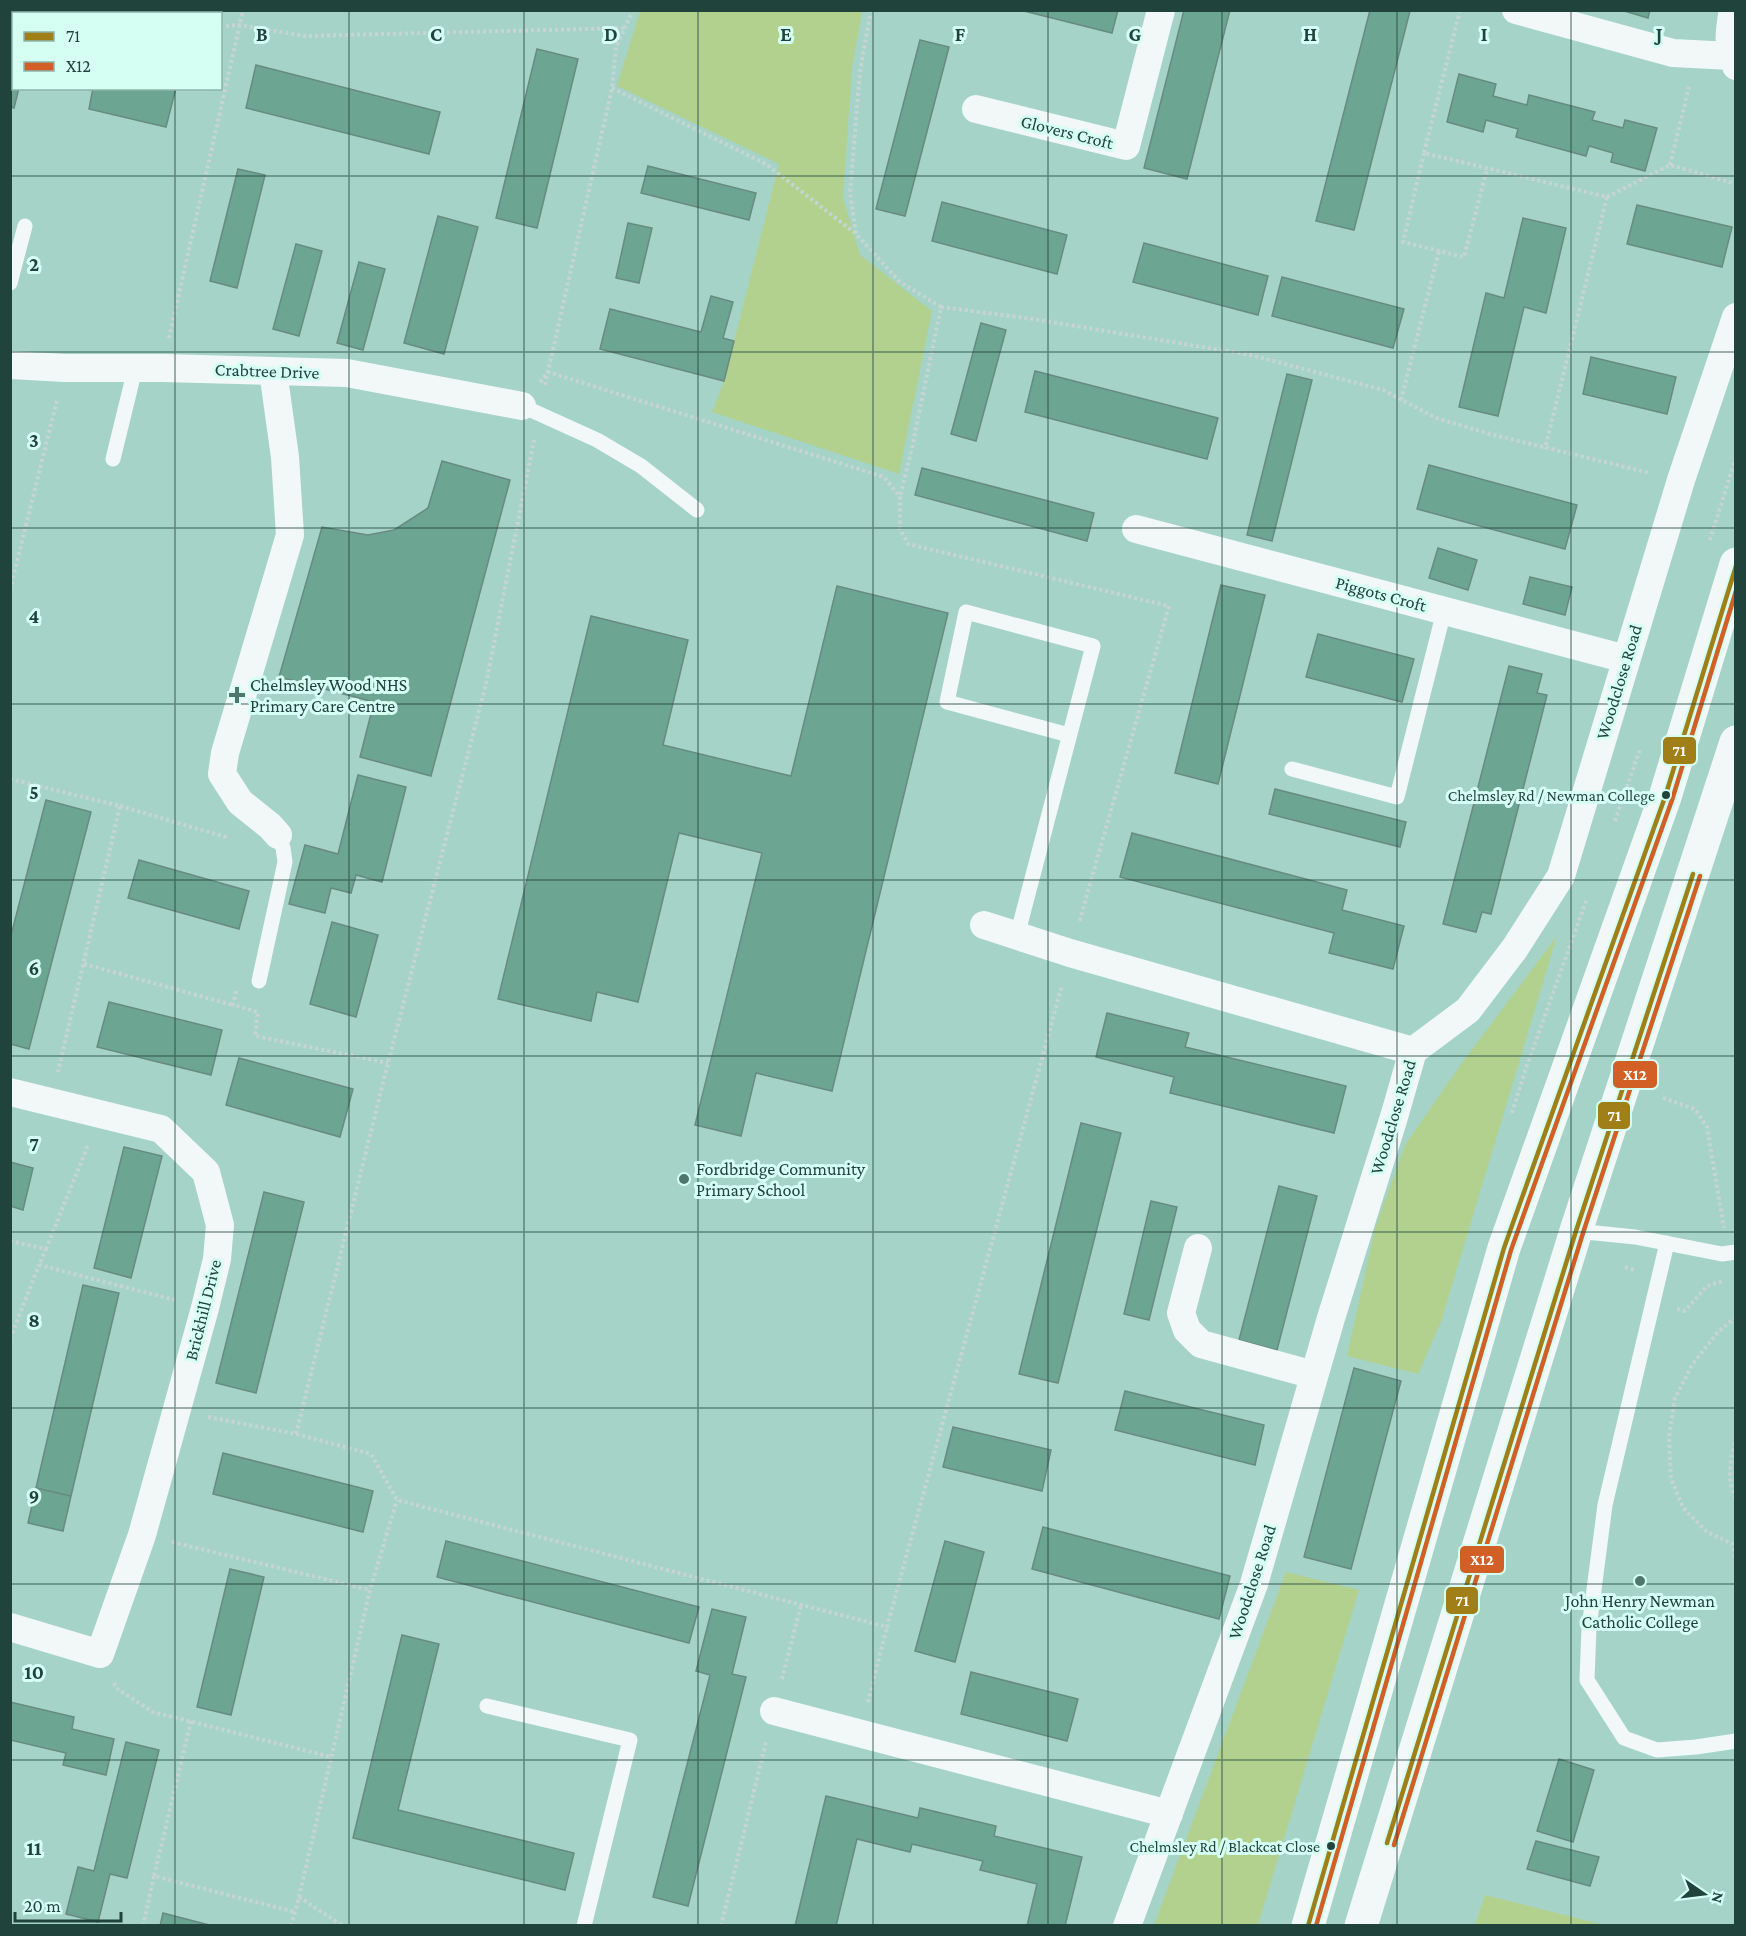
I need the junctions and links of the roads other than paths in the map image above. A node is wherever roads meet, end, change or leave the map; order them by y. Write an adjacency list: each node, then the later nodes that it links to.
1 (1161, 10): 5 (street, Glovers Croft)
2 (1516, 10): 4 (street)
3 (1733, 10): 4 (street)
4 (1733, 61)
5 (976, 109)
6 (25, 226): 7 (lane)
7 (10, 283)
8 (1736, 317): 18 (street, Woodclose Road)
9 (10, 364): 10 (street, Crabtree Drive)
10 (149, 368): 11 (street, Crabtree Drive); 13 (lane)
11 (273, 371): 12 (street, Crabtree Drive); 22 (street)
12 (530, 411): 14 (lane)
13 (113, 459)
14 (697, 510)
15 (1136, 529): 17 (street, Piggots Croft)
16 (1736, 564): 40 (street)
17 (1444, 610): 18 (street, Piggots Croft); 21 (lane)
18 (1626, 658): 26 (street, Woodclose Road)
19 (1069, 735): 19 (lane); 24 (lane)
20 (1736, 742): 28 (street)
21 (1292, 769)
22 (278, 836): 25 (lane)
23 (984, 925): 24 (street)
24 (1017, 936): 26 (street)
25 (259, 981)
26 (1413, 1051): 32 (street, Woodclose Road)
27 (10, 1092): 33 (street, Brickhill Drive)
28 (1576, 1231): 29 (lane); 41 (street)
29 (1668, 1243): 31 (lane); 36 (lane)
30 (1198, 1248): 32 (street)
31 (1732, 1252)
32 (1314, 1375): 37 (street, Woodclose Road)
33 (10, 1627)
34 (487, 1706): 38 (lane)
35 (774, 1711): 37 (street)
36 (1736, 1741)
37 (1169, 1814): 39 (street, Woodclose Road)
38 (584, 1926)
39 (1127, 1926)
40 (1308, 1926)
41 (1361, 1926)

